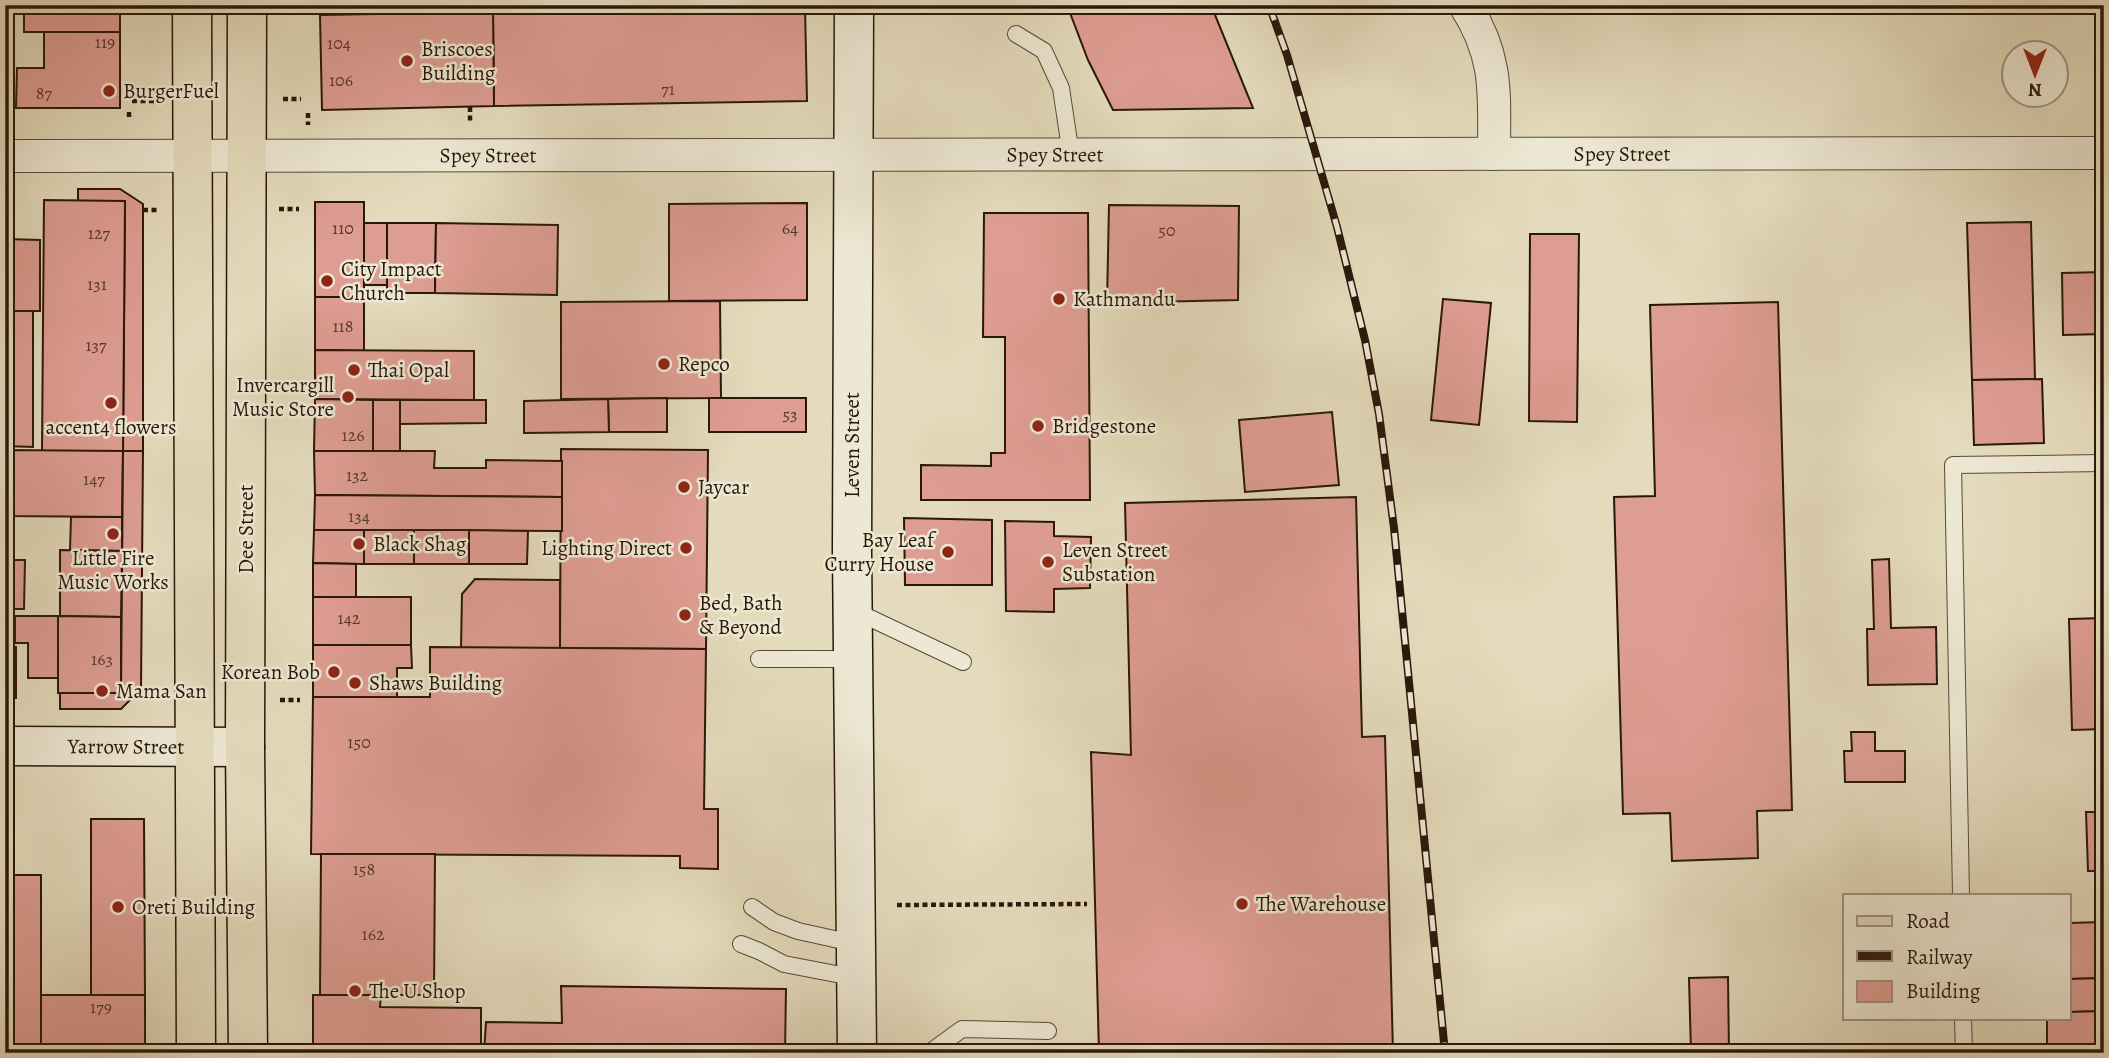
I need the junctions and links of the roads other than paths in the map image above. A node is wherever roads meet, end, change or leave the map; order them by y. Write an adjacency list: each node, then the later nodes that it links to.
1 (192, 5): 11 (main road)
2 (247, 5): 12 (main road, Dee Street)
3 (854, 5): 7 (street, Leven Street)
4 (1465, 5): 9 (street)
5 (1016, 34): 8 (lane)
6 (2104, 153): 9 (street, Spey Street)
7 (853, 155): 8 (street, Spey Street); 12 (street, Spey Street); 14 (street, Leven Street)
8 (1071, 155): 9 (street, Spey Street)
9 (1494, 155)
10 (5, 156): 11 (street, Spey Street)
11 (193, 156): 12 (street, Spey Street); 19 (main road)
12 (246, 157): 20 (main road, Dee Street)
13 (2104, 463): 21 (lane)
14 (853, 610): 16 (street, Leven Street); 17 (lane)
15 (759, 659): 16 (lane)
16 (853, 659): 24 (street, Leven Street)
17 (963, 662)
18 (5, 746): 19 (street, Yarrow Street)
19 (194, 746): 20 (street, Yarrow Street); 27 (main road)
20 (245, 747): 28 (main road, Dee Street)
21 (1961, 894)
22 (752, 907): 24 (lane)
23 (741, 944): 24 (lane)
24 (857, 961): 29 (street, Leven Street)
25 (1963, 1020): 31 (lane)
26 (1048, 1031): 30 (lane)
27 (196, 1053)
28 (248, 1053)
29 (857, 1053)
30 (929, 1053)
31 (1964, 1053)

